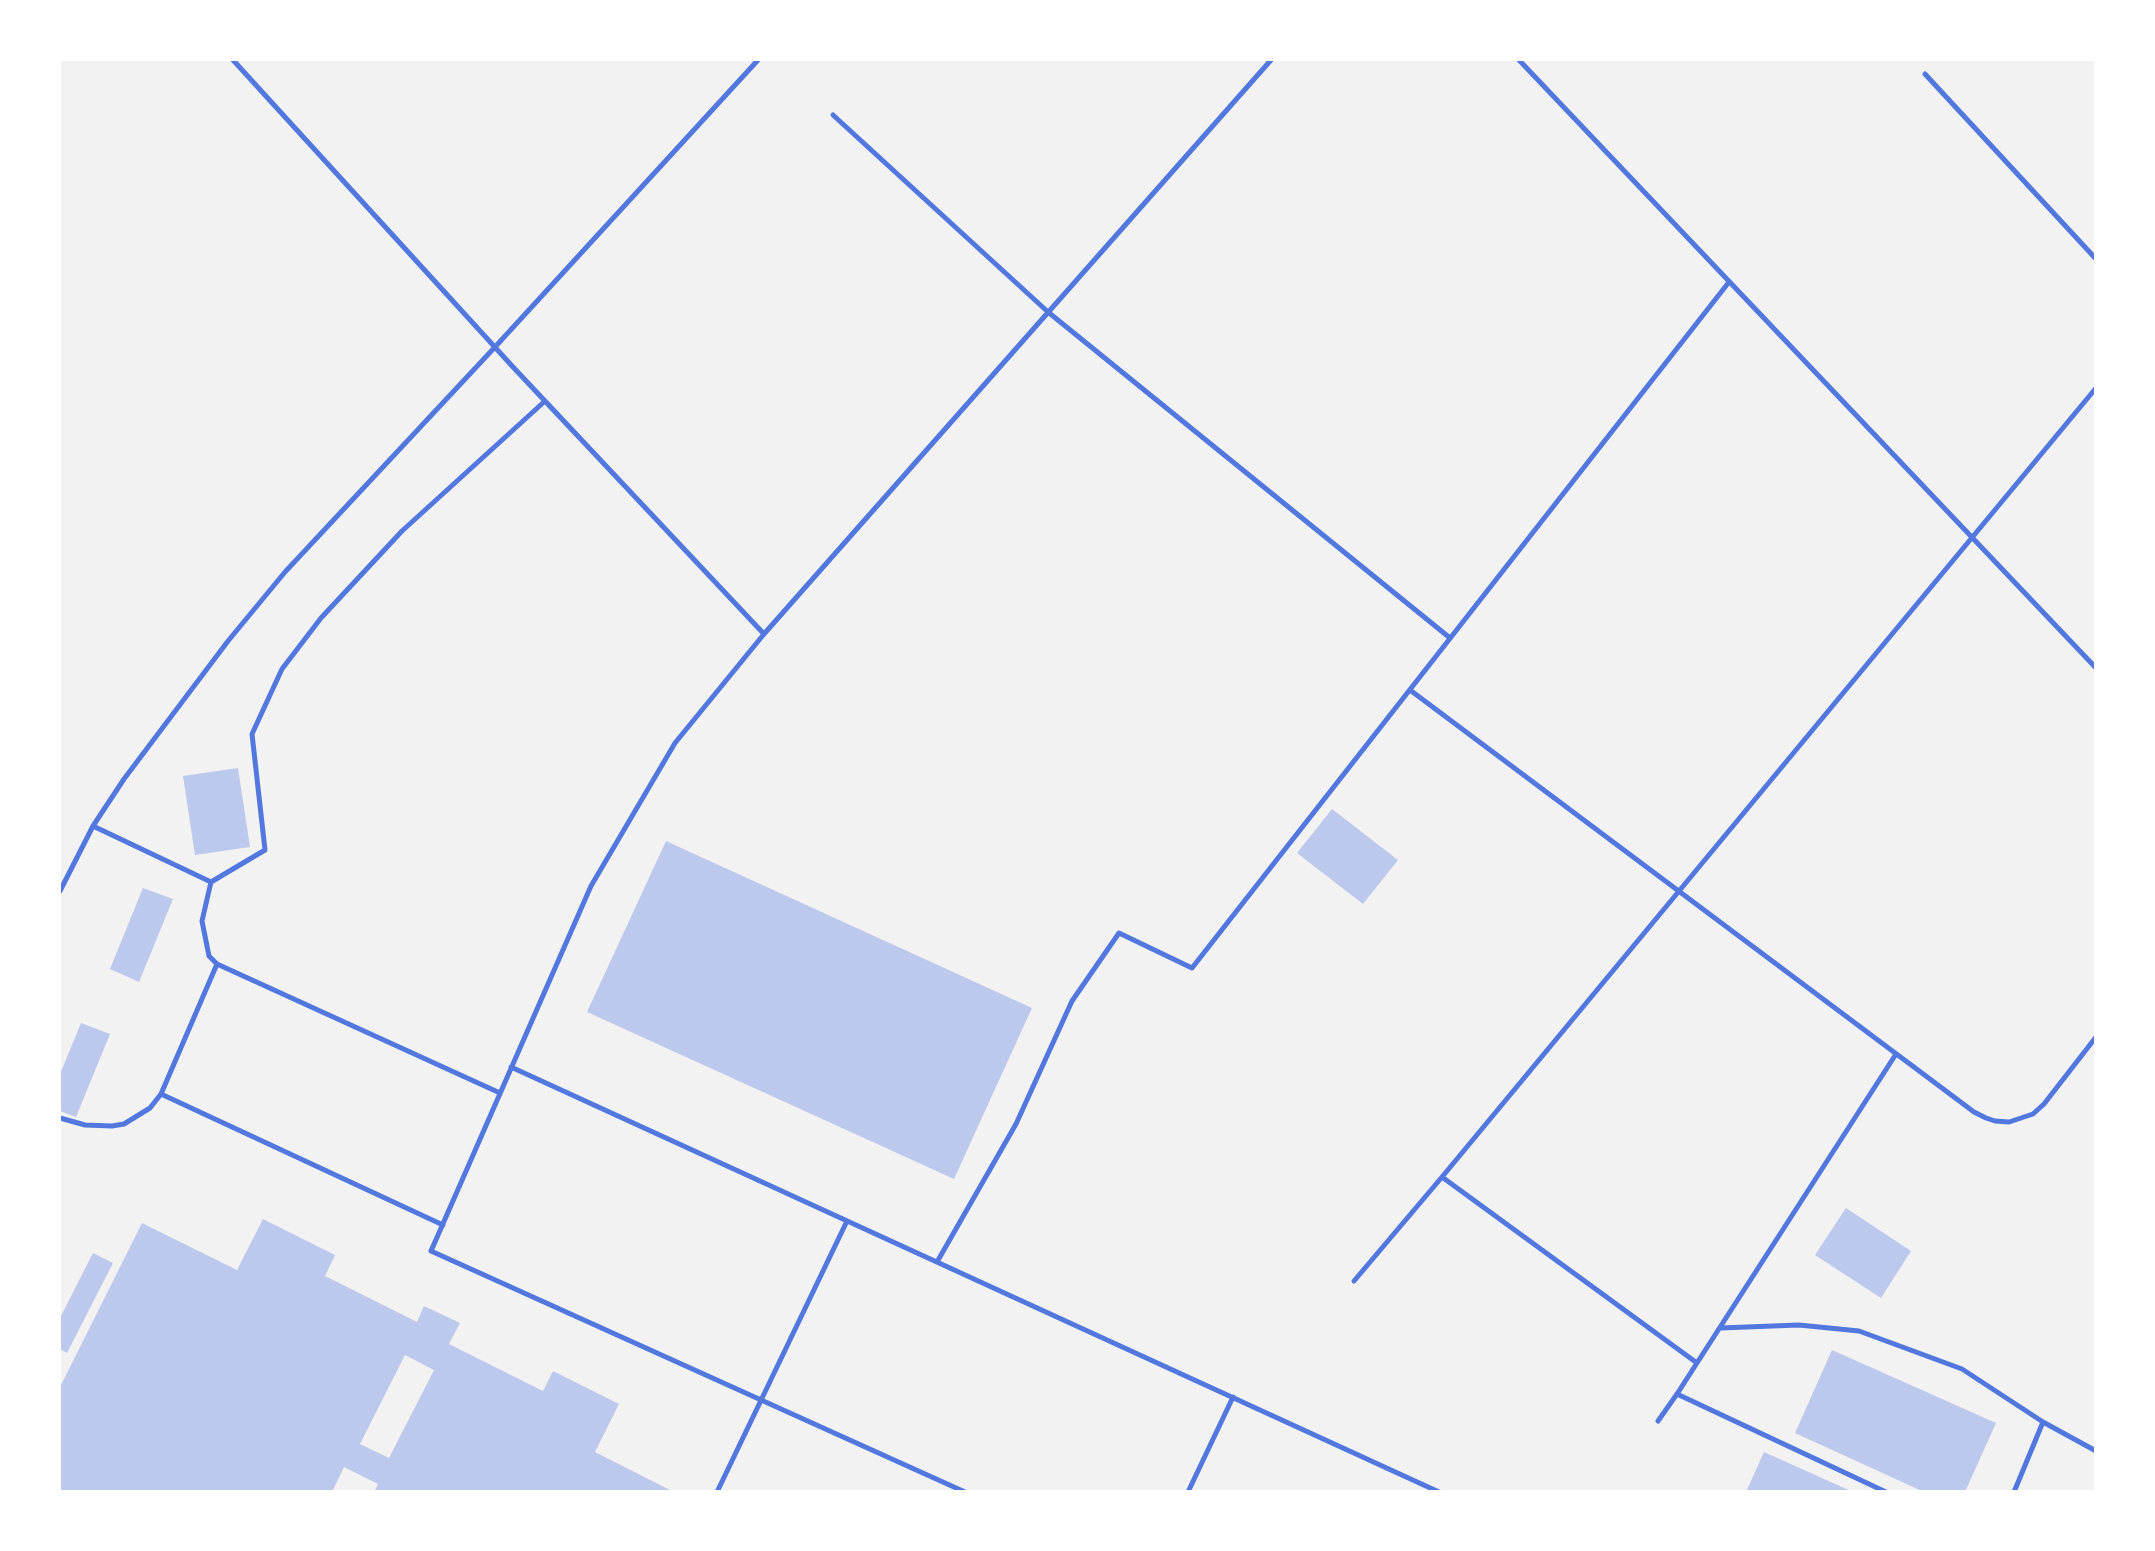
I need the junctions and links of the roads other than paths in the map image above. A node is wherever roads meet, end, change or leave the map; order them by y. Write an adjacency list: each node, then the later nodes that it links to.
1 (233, 60): 10 (lane)
2 (758, 60): 10 (lane)
3 (1271, 60): 9 (lane)
4 (1519, 60): 8 (lane)
5 (1926, 74): 7 (lane)
6 (833, 115): 9 (lane)
7 (2095, 259)
8 (1729, 282): 13 (lane); 15 (lane)
9 (1048, 312): 14 (lane); 15 (lane)
10 (495, 347): 12 (lane); 18 (lane)
11 (2095, 388): 13 (lane)
12 (545, 401): 14 (lane); 19 (lane)
13 (1972, 537): 16 (lane); 21 (lane)
14 (764, 634): 25 (lane)
15 (1450, 638): 17 (lane)
16 (2095, 668)
17 (1410, 690): 21 (lane); 32 (lane)
18 (93, 826): 19 (lane); 20 (lane)
19 (211, 882): 22 (lane)
20 (60, 891)
21 (1679, 891): 24 (lane); 29 (lane)
22 (217, 964): 26 (lane); 27 (lane)
23 (2095, 1037): 24 (lane)
24 (1896, 1054): 34 (lane)
25 (511, 1067): 26 (lane); 30 (lane)
26 (500, 1093): 31 (lane)
27 (161, 1094): 28 (lane); 31 (lane)
28 (60, 1118)
29 (1442, 1177): 33 (lane); 35 (lane)
30 (847, 1221): 32 (lane); 38 (lane)
31 (443, 1225): 38 (lane)
32 (937, 1262): 37 (lane)
33 (1354, 1281)
34 (1720, 1328): 35 (lane); 40 (lane)
35 (1697, 1363): 36 (lane)
36 (1677, 1394): 39 (lane); 46 (lane)
37 (1233, 1397): 44 (lane); 45 (lane)
38 (760, 1400): 42 (lane); 43 (lane)
39 (1658, 1421)
40 (2043, 1422): 41 (lane); 47 (lane)
41 (2095, 1451)
42 (717, 1492)
43 (965, 1492)
44 (1188, 1492)
45 (1439, 1492)
46 (1886, 1492)
47 (2014, 1492)

